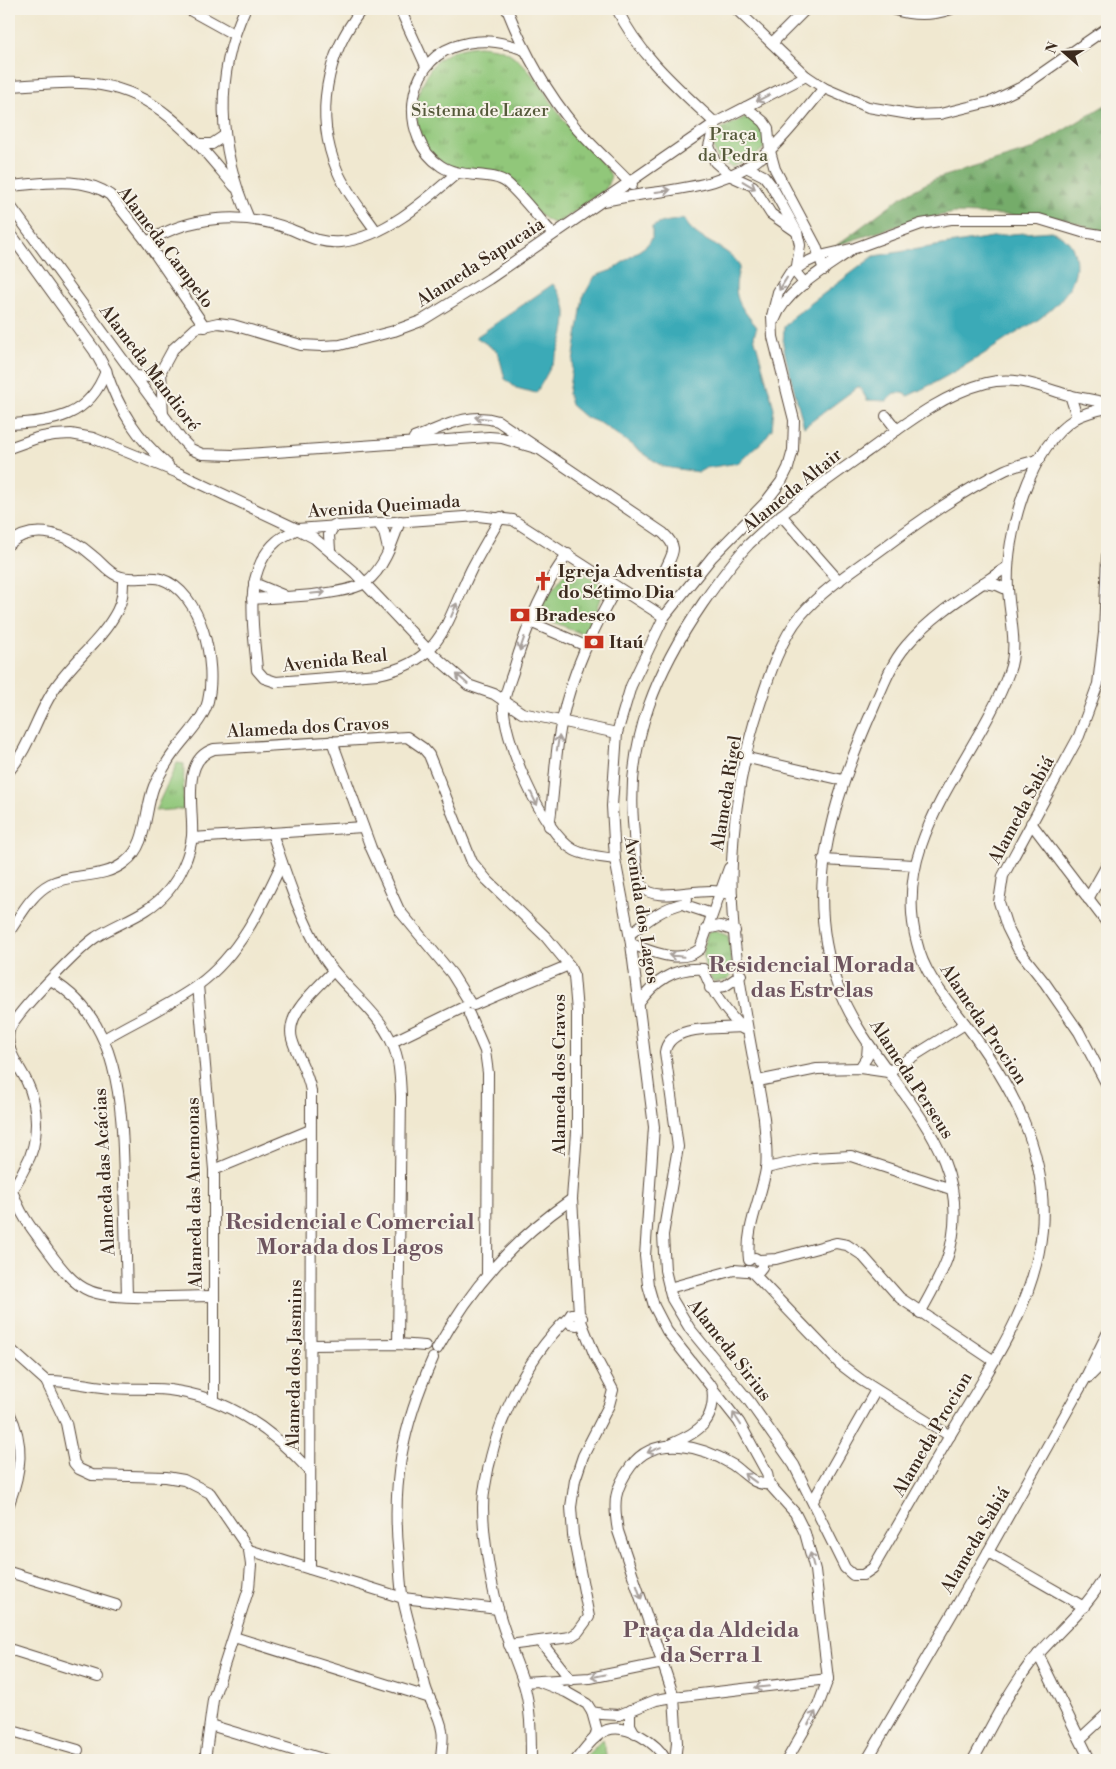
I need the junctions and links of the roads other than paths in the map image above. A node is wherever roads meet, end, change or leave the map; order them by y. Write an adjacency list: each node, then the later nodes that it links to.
1 (188, 9): 12 (street)
2 (245, 9): 12 (street)
3 (362, 9): 38 (street)
4 (400, 9): 15 (street)
5 (507, 9): 14 (street)
6 (617, 9): 20 (street)
7 (736, 9): 13 (street)
8 (806, 9): 13 (street)
9 (892, 9): 10 (street)
10 (952, 9)
11 (1107, 28): 18 (street)
12 (235, 35): 21 (street)
13 (772, 43): 16 (street)
14 (524, 50): 15 (street); 28 (street)
15 (426, 66): 25 (street)
16 (806, 76): 18 (street); 19 (street, one-way to 19)
17 (9, 86): 22 (street)
18 (824, 88): 23 (street)
19 (746, 107): 20 (street); 23 (street)
20 (715, 123): 26 (street); 28 (street, Alameda Sapucaia)
21 (224, 136): 22 (street); 31 (street)
22 (198, 144): 31 (street)
23 (770, 151): 24 (street); 27 (street)
24 (746, 167): 26 (street); 29 (street)
25 (457, 173): 38 (street); 40 (street)
26 (731, 176): 32 (street, one-way to 26); 37 (street, one-way to 37)
27 (780, 180): 29 (street); 36 (street)
28 (628, 181): 32 (street); 33 (street, Alameda Sapucaia)
29 (771, 185): 37 (street)
30 (14, 186): 34 (street); 42 (street, Alameda Campelo)
31 (235, 187): 35 (street)
32 (645, 193): 33 (street)
33 (598, 202): 40 (street, Alameda Sapucaia)
34 (9, 205): 52 (street, Alameda Mandioré)
35 (249, 219): 38 (street); 42 (street)
36 (802, 219): 37 (street); 44 (street)
37 (795, 228): 45 (street)
38 (376, 231)
39 (9, 232): 50 (street)
40 (553, 234): 48 (street, Alameda Sapucaia)
41 (1107, 236): 43 (street, Avenida dos Lagos)
42 (147, 242): 48 (street, Alameda Campelo)
43 (855, 248): 44 (street, Avenida dos Lagos); 46 (street, Avenida dos Lagos)
44 (820, 256): 45 (street, Avenida dos Lagos); 46 (street)
45 (796, 268): 47 (street); 49 (street, Avenida dos Lagos, one-way to 49)
46 (824, 270): 47 (street, Avenida dos Lagos)
47 (805, 284): 49 (street, Avenida dos Lagos)
48 (205, 327): 51 (street, Alameda Sapucaia)
49 (772, 327): 99 (street, Avenida dos Lagos)
50 (106, 371): 59 (street); 63 (street, Avenida Queimada)
51 (161, 371): 52 (street); 56 (street)
52 (136, 376): 56 (street, Alameda Mandioré)
53 (1070, 395): 54 (street, Alameda Altair); 58 (street); 62 (street, Alameda Altair)
54 (1107, 403)
55 (1107, 408): 58 (street, Alameda Procion)
56 (163, 416): 66 (street, Alameda Mandioré)
57 (886, 416): 62 (street)
58 (1077, 418): 70 (street, Alameda Procion)
59 (9, 424)
60 (506, 426): 61 (street, Alameda Mandioré, one-way to 61); 64 (street); 68 (street, Alameda Mandioré)
61 (441, 428): 65 (street); 66 (street, Alameda Mandioré)
62 (897, 430): 72 (street, Alameda Altair)
63 (138, 436): 69 (street); 71 (street, Avenida Queimada)
64 (502, 438): 65 (street, Alameda Mandioré); 68 (street, Alameda Mandioré)
65 (444, 440): 66 (street, Alameda Mandioré)
66 (404, 442)
67 (9, 448): 69 (street, Avenida Queimada)
68 (539, 449): 87 (street, Alameda Mandioré)
69 (127, 450): 71 (street, Avenida Queimada)
70 (1040, 459): 85 (street, Alameda Procion); 91 (street, Alameda Rigel)
71 (176, 472): 73 (street, Avenida Queimada)
72 (781, 515): 91 (street); 123 (street, Alameda Altair)
73 (275, 517): 78 (street, Avenida Queimada); 79 (street)
74 (501, 517): 76 (street, Avenida Queimada); 83 (street, Avenida Queimada); 103 (street, Avenida Real, one-way to 74)
75 (378, 522): 76 (street, Avenida Queimada); 77 (street, Avenida Queimada); 81 (street)
76 (400, 522): 81 (street)
77 (334, 525): 78 (street, Avenida Queimada); 82 (street)
78 (297, 529): 79 (street, Avenida Real); 82 (street)
79 (278, 541): 90 (street, Avenida Real)
80 (9, 544): 89 (street)
81 (388, 549): 86 (street)
82 (330, 550): 88 (street)
83 (568, 554): 94 (street, Avenida Queimada); 100 (street)
84 (1107, 556): 101 (street, Alameda Sabiá)
85 (1007, 567): 93 (street, Alameda Perseus); 96 (street, Alameda Procion)
86 (377, 570): 88 (street); 92 (street)
87 (665, 570)
88 (355, 573): 92 (street); 95 (street)
89 (123, 578): 109 (street); 131 (street)
90 (254, 582): 97 (street); 98 (street, Avenida Real)
91 (839, 582): 108 (street, Alameda Rigel)
92 (365, 583): 95 (street); 103 (street)
93 (983, 583): 96 (street); 110 (street, Alameda Perseus)
94 (617, 587): 99 (street, Avenida Queimada); 102 (street)
95 (344, 590): 97 (street, one-way to 95)
96 (1008, 590): 120 (street, Alameda Procion)
97 (287, 597): 98 (street)
98 (252, 599): 103 (street, Avenida Real)
99 (664, 617): 106 (street, Avenida dos Lagos)
100 (530, 622): 102 (street); 104 (street, one-way to 104)
101 (1106, 632): 111 (street, Alameda Sabiá)
102 (586, 646): 105 (street)
103 (428, 650): 104 (street, one-way to 103)
104 (504, 701): 105 (street); 112 (street, one-way to 112)
105 (562, 720): 106 (street); 112 (street, one-way to 105)
106 (617, 734): 116 (street, Avenida dos Lagos)
107 (332, 741): 113 (street); 115 (street, Alameda dos Cravos); 134 (street, Alameda dos Cravos)
108 (744, 757): 110 (street); 118 (street, Alameda Rigel)
109 (9, 771)
110 (843, 780): 117 (street, Alameda Perseus)
111 (1031, 823): 125 (street); 155 (street, Alameda Sabiá)
112 (549, 826): 116 (street)
113 (363, 827): 114 (street); 142 (street)
114 (272, 833): 115 (street); 119 (street)
115 (192, 838): 138 (street)
116 (614, 859): 132 (street, Avenida dos Lagos)
117 (824, 860): 120 (street); 151 (street, Alameda Perseus)
118 (732, 862): 122 (street); 124 (street, Alameda Rigel)
119 (282, 863): 136 (street); 139 (street)
120 (914, 865): 145 (street, Alameda Procion)
121 (1107, 865): 125 (street)
122 (721, 890): 123 (street, Alameda Altair); 124 (street); 127 (street)
123 (692, 892): 126 (street)
124 (732, 896): 130 (street, Alameda Rigel)
125 (1088, 899): 128 (street)
126 (685, 903): 127 (street); 132 (street)
127 (712, 914): 129 (street)
128 (1107, 923)
129 (706, 929): 130 (street); 133 (street)
130 (735, 931): 137 (street, Alameda Rigel)
131 (9, 932)
132 (630, 939): 133 (street, one-way to 132); 141 (street, Avenida dos Lagos)
133 (700, 949): 135 (street)
134 (569, 966): 142 (street); 163 (street, Alameda dos Cravos)
135 (703, 970): 140 (street); 141 (street)
136 (333, 971): 150 (street); 156 (street, Alameda dos Jasmins)
137 (741, 975): 140 (street); 144 (street, Alameda Rigel)
138 (51, 980): 149 (street, Alameda das Acácias); 162 (street)
139 (198, 985): 149 (street); 159 (street, Alameda das Anemonas)
140 (710, 988): 143 (street)
141 (639, 1003): 180 (street, Avenida dos Lagos)
142 (470, 1009): 150 (street); 165 (street)
143 (724, 1009): 146 (street); 147 (street)
144 (747, 1015): 146 (street); 148 (street, Alameda Rigel)
145 (965, 1024): 153 (street); 177 (street, Alameda Procion)
146 (738, 1025): 147 (street); 148 (street)
147 (704, 1030): 166 (street, Alameda Sirius)
148 (750, 1036): 154 (street, Alameda Rigel)
149 (104, 1039): 167 (street, Alameda das Acácias)
150 (392, 1042): 173 (street)
151 (868, 1044): 152 (street); 153 (street, Alameda Perseus)
152 (860, 1068): 153 (street); 154 (street)
153 (888, 1072): 157 (street, Alameda Perseus)
154 (758, 1081): 158 (street, Alameda Rigel)
155 (1107, 1085)
156 (310, 1130): 159 (street); 172 (street, Alameda dos Jasmins)
157 (945, 1167): 160 (street); 161 (street, Alameda Perseus)
158 (766, 1168): 160 (street); 164 (street, Alameda Rigel)
159 (214, 1170): 168 (street, Alameda das Anemonas)
160 (929, 1181): 161 (street)
161 (951, 1189): 169 (street, Alameda Perseus)
162 (11, 1190): 167 (street)
163 (572, 1199): 165 (street); 170 (street, Alameda dos Cravos)
164 (755, 1265): 166 (street); 169 (street); 181 (street, Alameda Rigel)
165 (487, 1273): 175 (street)
166 (669, 1288): 188 (street, Alameda Sirius)
167 (127, 1296): 168 (street)
168 (213, 1296): 182 (street, Alameda das Anemonas)
169 (920, 1313): 177 (street)
170 (575, 1319): 199 (street); 201 (street)
171 (1107, 1334): 179 (street, Alameda Sabiá)
172 (311, 1344): 173 (street); 186 (street, Alameda dos Jasmins)
173 (398, 1344): 175 (street)
174 (9, 1348): 178 (street)
175 (429, 1351): 196 (street)
176 (1107, 1359): 179 (street)
177 (994, 1361): 184 (street, Alameda Procion)
178 (46, 1381): 182 (street); 190 (street)
179 (1084, 1381): 191 (street, Alameda Sabiá)
180 (712, 1385): 185 (street); 187 (street, Avenida dos Lagos, one-way to 180)
181 (876, 1390): 184 (street, Alameda Rigel); 188 (street)
182 (214, 1401): 186 (street)
183 (9, 1412): 189 (street)
184 (950, 1436): 195 (street, Alameda Procion)
185 (671, 1444): 187 (street, one-way to 185); 205 (street, one-way to 205)
186 (309, 1470): 192 (street, Alameda dos Jasmins)
187 (769, 1484): 207 (street, one-way to 187)
188 (813, 1501): 195 (street, Alameda Sirius)
189 (9, 1504)
190 (249, 1550): 192 (street); 200 (street)
191 (988, 1552): 198 (street); 230 (street, Alameda Sabiá)
192 (310, 1569): 196 (street)
193 (9, 1572): 197 (street)
194 (1107, 1572): 198 (street)
195 (853, 1575)
196 (403, 1598): 199 (street); 211 (street)
197 (116, 1605)
198 (1084, 1606): 204 (street)
199 (498, 1609): 202 (street)
200 (234, 1637): 211 (street); 216 (street)
201 (541, 1642): 202 (street); 208 (street)
202 (509, 1645): 209 (street)
203 (9, 1649): 206 (street)
204 (1038, 1654): 220 (street); 231 (street)
205 (663, 1663): 208 (street, one-way to 208); 212 (street)
206 (98, 1677)
207 (828, 1679): 212 (street, one-way to 212); 229 (street, one-way to 207)
208 (571, 1680): 210 (street)
209 (523, 1682): 210 (street); 225 (street)
210 (540, 1682): 214 (street)
211 (427, 1697): 224 (street)
212 (674, 1697): 213 (street); 228 (street)
213 (630, 1710): 214 (street); 218 (street)
214 (592, 1712): 219 (street)
215 (1107, 1714): 220 (street)
216 (210, 1725): 222 (street); 223 (street)
217 (9, 1730): 221 (street)
218 (635, 1734): 219 (street); 227 (street)
219 (595, 1738): 226 (street)
220 (1080, 1739): 232 (street)
221 (78, 1750)
222 (205, 1760)
223 (326, 1760)
224 (441, 1760)
225 (531, 1760)
226 (576, 1760)
227 (666, 1760)
228 (675, 1760)
229 (787, 1760)
230 (867, 1760)
231 (973, 1760)
232 (1090, 1760)

